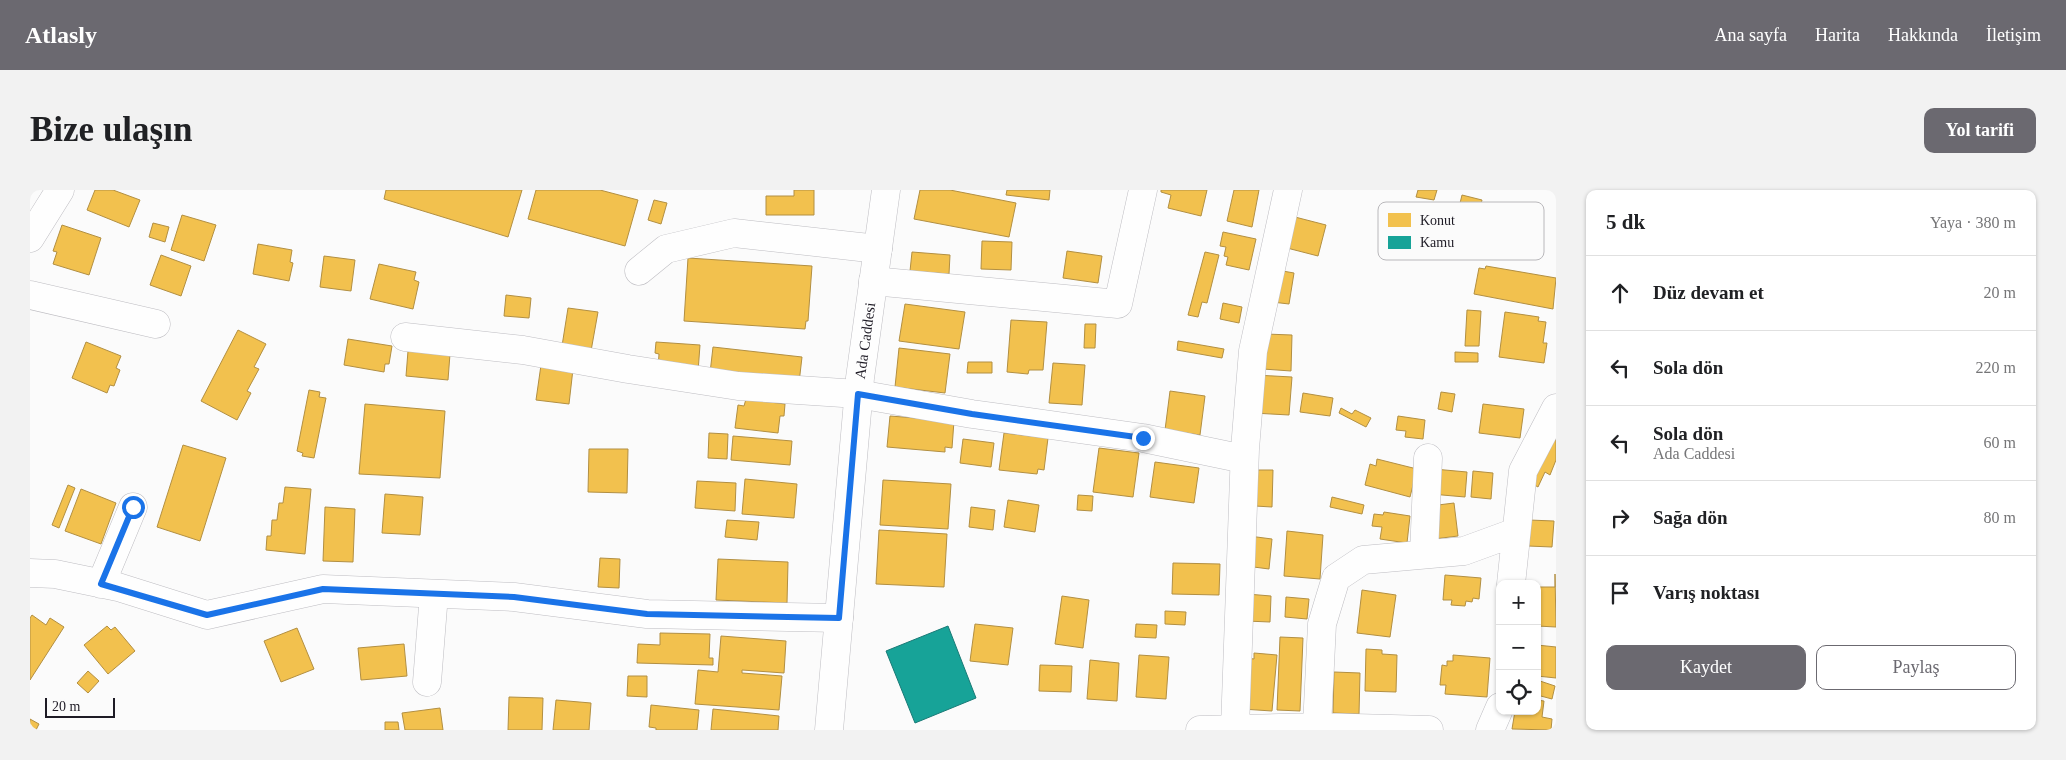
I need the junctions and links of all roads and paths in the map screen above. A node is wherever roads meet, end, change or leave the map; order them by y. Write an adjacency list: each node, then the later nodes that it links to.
1 (60, 190): 5 (street)
2 (886, 190): 6 (street, Ada Caddesi)
3 (1143, 190): 8 (street)
4 (1288, 190): 14 (street)
5 (30, 238)
6 (878, 248): 7 (street); 8 (street, Ada Caddesi)
7 (639, 271)
8 (873, 281): 12 (street, Ada Caddesi)
9 (30, 295): 10 (street)
10 (156, 324)
11 (405, 337): 12 (street)
12 (858, 394): 14 (street); 23 (street, Ada Caddesi)
13 (1556, 408): 17 (street)
14 (1244, 458): 27 (street)
15 (1428, 458): 18 (street)
16 (133, 507): 21 (street)
17 (1516, 532): 18 (street); 20 (street)
18 (1424, 554): 26 (street)
19 (30, 573): 21 (street)
20 (1511, 580)
21 (101, 584): 22 (street)
22 (434, 594): 23 (street); 24 (street)
23 (839, 618): 28 (street, Ada Caddesi)
24 (426, 682)
25 (1497, 715): 31 (street)
26 (1317, 727): 27 (street); 30 (street)
27 (1235, 728): 29 (street)
28 (829, 730)
29 (1200, 730)
30 (1429, 730)
31 (1490, 730)

